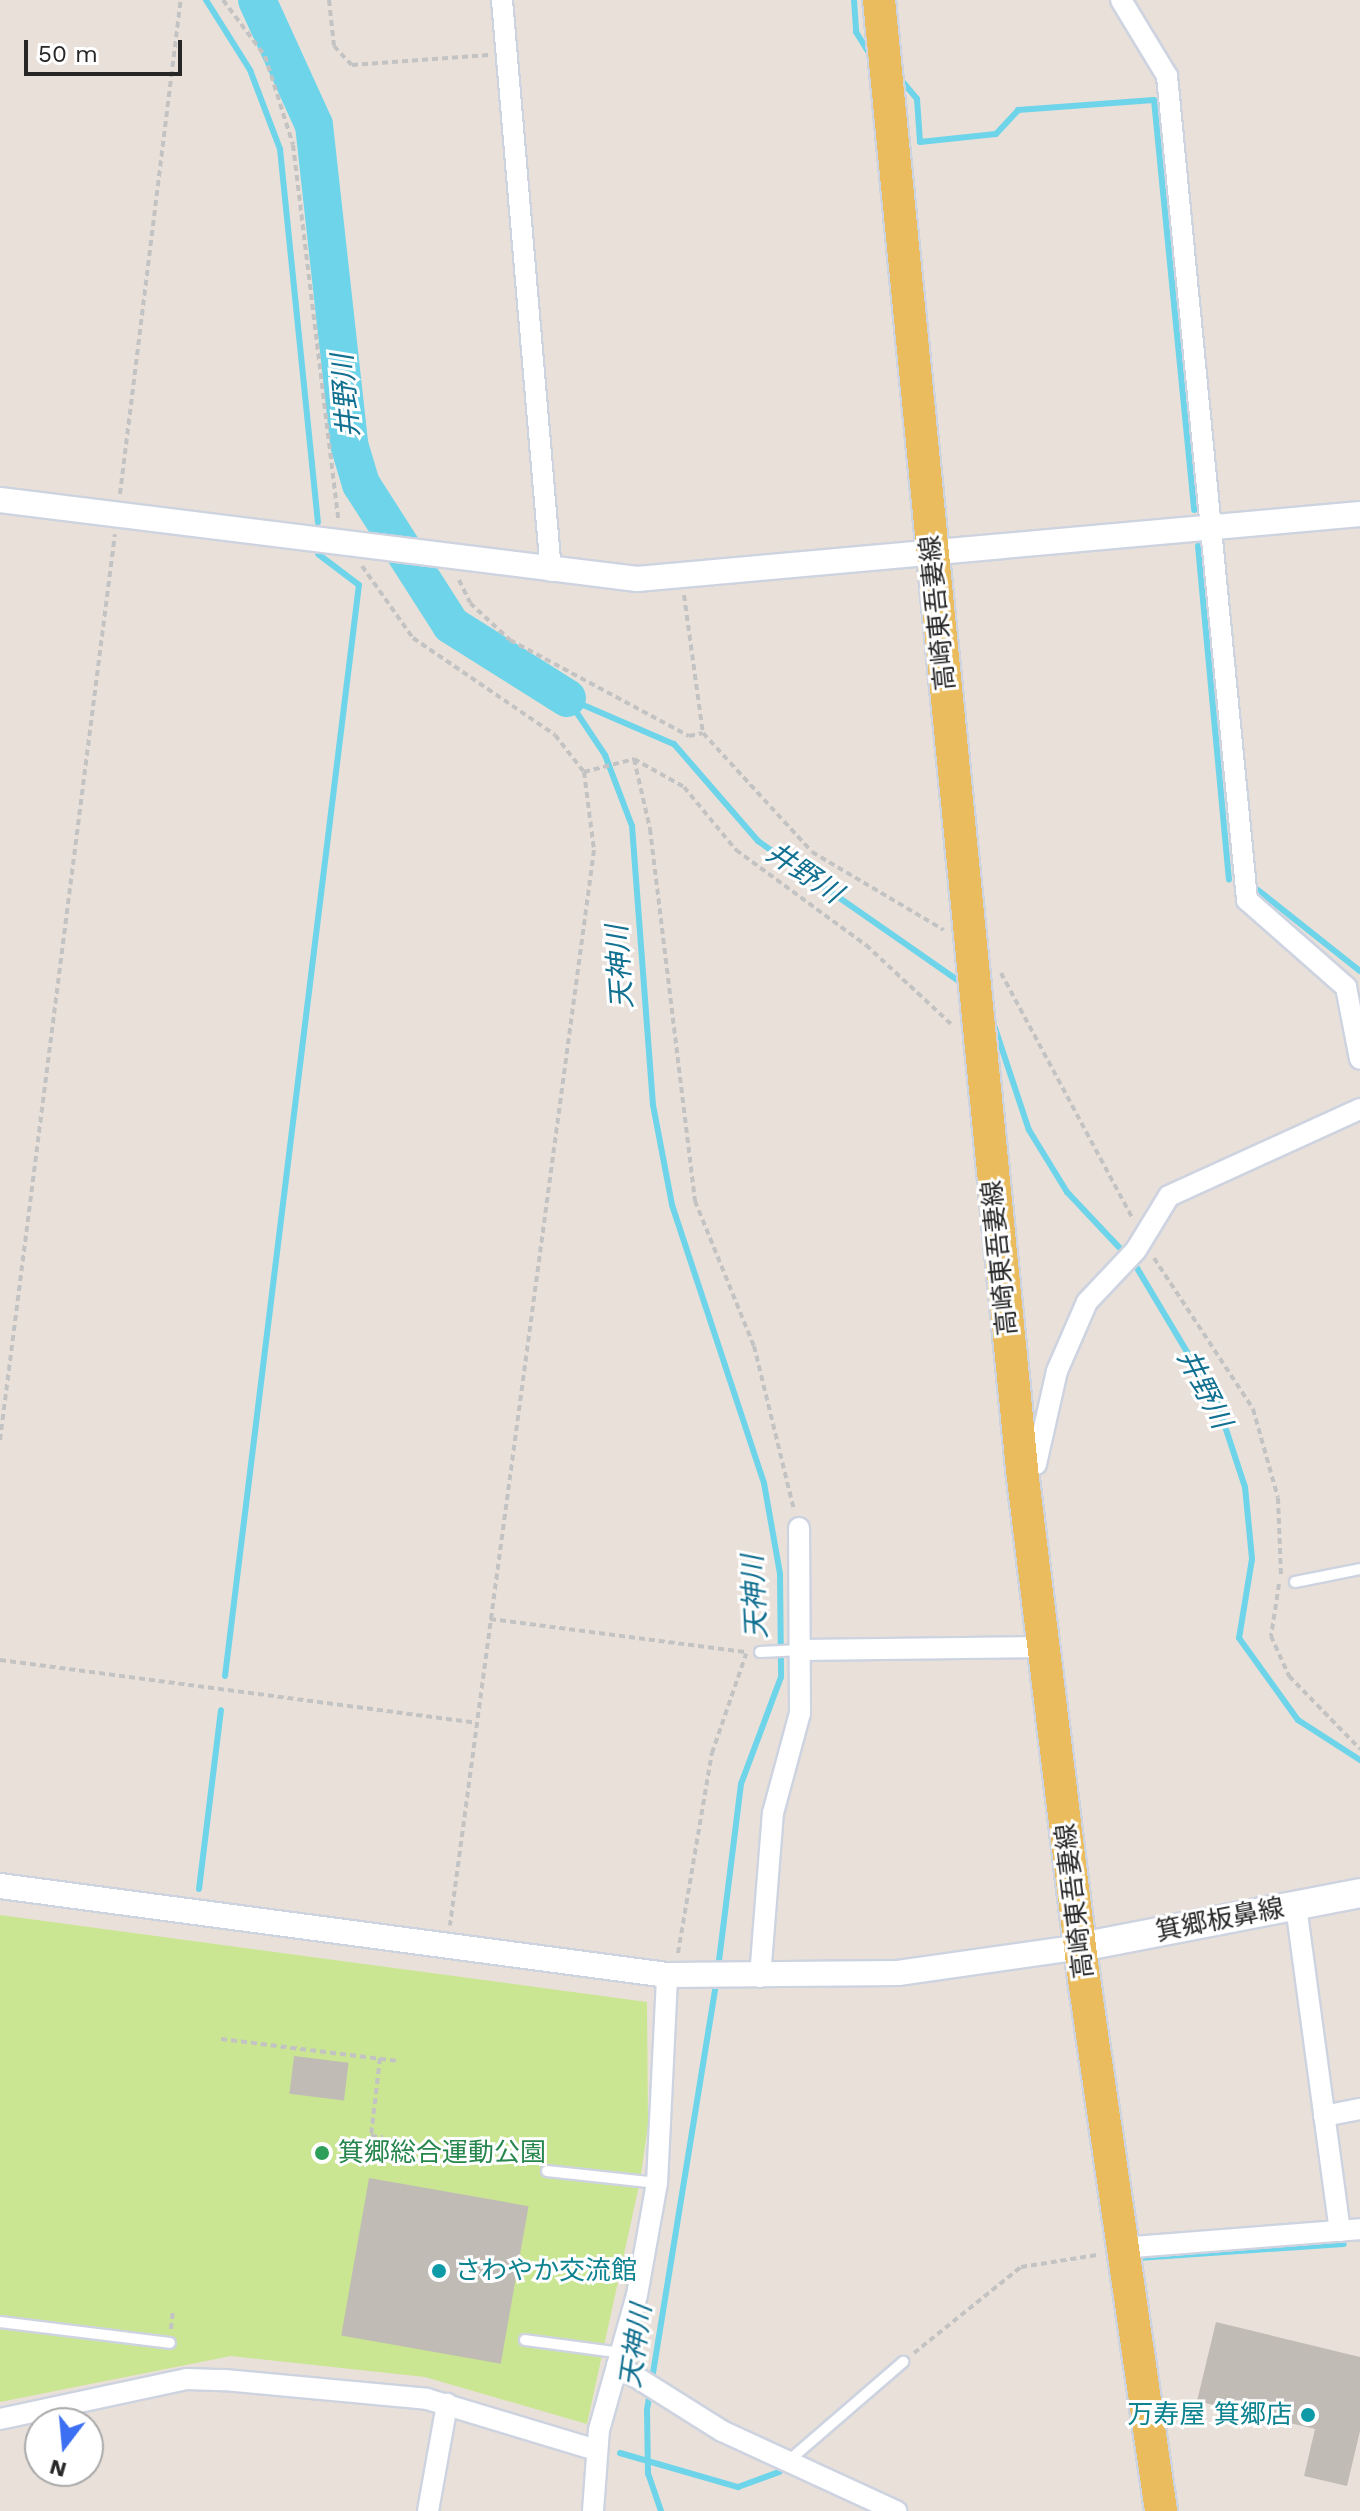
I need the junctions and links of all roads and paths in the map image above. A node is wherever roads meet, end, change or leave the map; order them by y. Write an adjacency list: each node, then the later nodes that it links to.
1 (181, 0): 10 (path)
2 (223, 0): 12 (path)
3 (329, 0): 7 (path)
4 (502, 0): 7 (street)
5 (879, 0): 13 (main road, 高崎東吾妻線)
6 (1121, 0): 11 (street)
7 (507, 53): 15 (street)
8 (0, 500): 10 (street)
9 (1360, 514): 11 (street)
10 (117, 515): 12 (street); 26 (path)
11 (1212, 527): 13 (street); 23 (street)
12 (362, 547): 14 (street); 19 (path)
13 (932, 553): 16 (street); 27 (main road, 高崎東吾妻線)
14 (436, 556): 15 (street); 17 (path)
15 (551, 571): 16 (street)
16 (683, 576): 17 (path)
17 (703, 733): 20 (path)
18 (634, 759): 19 (path); 22 (path); 28 (path)
19 (584, 772): 31 (path)
20 (938, 926)
21 (1022, 1003): 25 (path)
22 (937, 1010)
23 (1360, 1059)
24 (1360, 1109): 25 (street)
25 (1140, 1245): 27 (street); 38 (path)
26 (0, 1440)
27 (1022, 1470): 32 (main road, 高崎東吾妻線)
28 (799, 1528): 33 (street)
29 (1360, 1569): 30 (lane)
30 (1295, 1582)
31 (490, 1619): 34 (path); 37 (path)
32 (1043, 1647): 33 (street); 43 (main road, 高崎東吾妻線)
33 (794, 1650): 35 (lane); 45 (street)
34 (747, 1652): 35 (path); 44 (path)
35 (760, 1652)
36 (0, 1660): 37 (path)
37 (476, 1723): 42 (path)
38 (1360, 1749)
39 (0, 1886): 42 (street)
40 (1360, 1893): 41 (main road, 箕郷板鼻線)
41 (1296, 1906): 43 (main road, 箕郷板鼻線); 50 (street)
42 (447, 1947): 44 (street)
43 (1080, 1947): 45 (street); 55 (main road, 高崎東吾妻線)
44 (676, 1975): 45 (street); 53 (street)
45 (754, 1977)
46 (221, 2039): 47 (path)
47 (380, 2058): 48 (path); 51 (path)
48 (398, 2061)
49 (1360, 2109): 50 (street)
50 (1324, 2116): 54 (street)
51 (383, 2137)
52 (547, 2171): 53 (lane)
53 (657, 2183): 60 (street)
54 (1350, 2230): 55 (street)
55 (1115, 2251): 59 (path); 68 (main road, 高崎東吾妻線)
56 (0, 2322): 58 (lane)
57 (525, 2340): 60 (lane)
58 (170, 2343)
59 (903, 2362): 64 (lane)
60 (624, 2365): 63 (street); 64 (street)
61 (447, 2404): 62 (street); 63 (street); 65 (street)
62 (0, 2419)
63 (596, 2450): 66 (street)
64 (786, 2463): 67 (street)
65 (428, 2511)
66 (593, 2511)
67 (894, 2511)
68 (1161, 2511)

